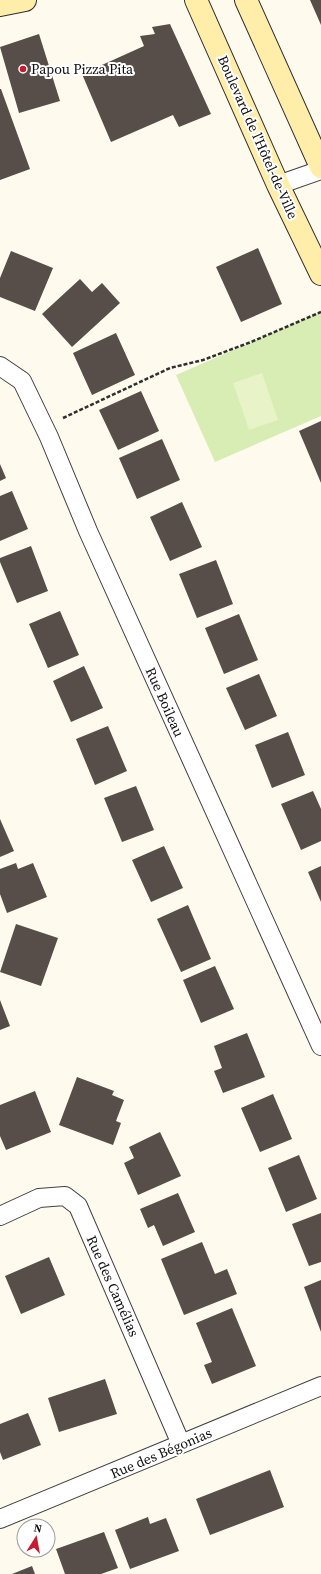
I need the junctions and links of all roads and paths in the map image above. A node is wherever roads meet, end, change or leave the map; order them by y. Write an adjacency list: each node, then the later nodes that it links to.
1 (25, 0): 4 (street)
2 (196, 0): 6 (street, Boulevard de l'Hôtel-de-Ville)
3 (246, 0): 5 (street)
4 (0, 5)
5 (321, 169): 6 (street)
6 (278, 186): 7 (street, Boulevard de l'Hôtel-de-Ville)
7 (320, 268)
8 (321, 312): 10 (path)
9 (0, 366): 10 (street, Rue Boileau)
10 (44, 428): 11 (street, Rue Boileau)
11 (321, 1046)
12 (0, 1216): 14 (street, Rue des Camélias)
13 (321, 1386): 14 (street, Rue des Bégonias)
14 (182, 1444): 15 (street, Rue des Bégonias)
15 (0, 1520)

